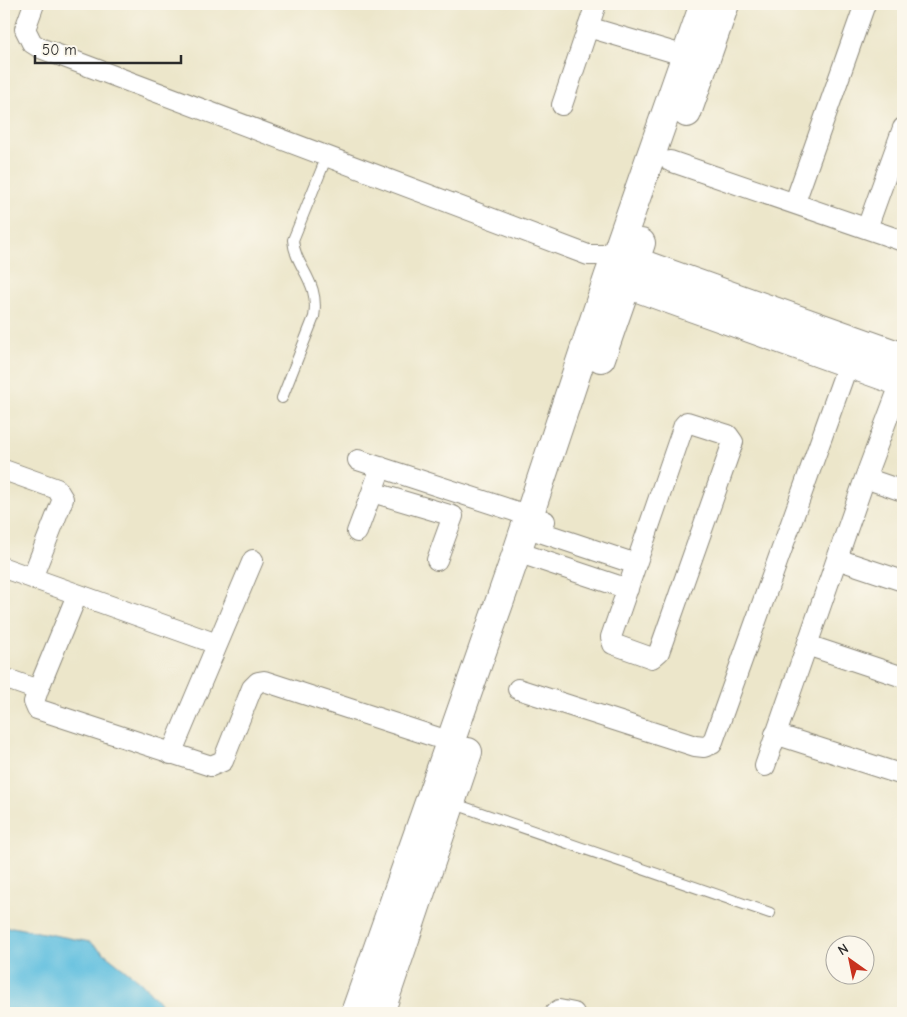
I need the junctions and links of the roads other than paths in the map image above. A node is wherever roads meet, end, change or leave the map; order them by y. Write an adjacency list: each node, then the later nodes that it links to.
1 (34, 4): 10 (street)
2 (596, 4): 6 (street)
3 (704, 4): 7 (street)
4 (725, 4): 11 (street)
5 (865, 4): 12 (street)
6 (588, 27): 7 (street); 8 (street)
7 (686, 56): 15 (street)
8 (562, 105)
9 (903, 128): 13 (street)
10 (327, 156): 15 (street); 18 (lane)
11 (670, 161): 12 (street); 15 (street)
12 (795, 202): 13 (street)
13 (867, 228): 14 (street)
14 (903, 241)
15 (621, 269): 16 (street); 17 (street); 28 (street)
16 (848, 364): 17 (street); 42 (street)
17 (902, 374): 22 (street)
18 (282, 398)
19 (358, 460): 20 (street)
20 (381, 467): 24 (street); 25 (street)
21 (4, 470): 34 (street)
22 (864, 478): 23 (street); 29 (street)
23 (903, 491)
24 (372, 492): 26 (street); 27 (street)
25 (461, 494): 26 (street); 28 (street)
26 (453, 516): 31 (street)
27 (357, 532)
28 (532, 535): 32 (street); 36 (street); 45 (street); 49 (street)
29 (837, 559): 35 (street); 39 (street)
30 (253, 560): 38 (street)
31 (437, 560)
32 (636, 564): 36 (street); 36 (street)
33 (4, 568): 34 (street)
34 (32, 578): 37 (street)
35 (903, 581)
36 (628, 589)
37 (77, 595): 38 (street); 43 (street)
38 (216, 644): 46 (street)
39 (807, 645): 40 (street); 44 (street)
40 (903, 677)
41 (4, 678): 43 (street)
42 (518, 689)
43 (38, 690): 46 (street)
44 (776, 734): 47 (street); 48 (street)
45 (451, 742): 46 (street); 49 (street)
46 (171, 754)
47 (765, 766)
48 (903, 775)
49 (442, 799): 50 (lane); 51 (street)
50 (770, 912)
51 (375, 1013)
52 (555, 1013): 53 (street)
53 (574, 1013)

